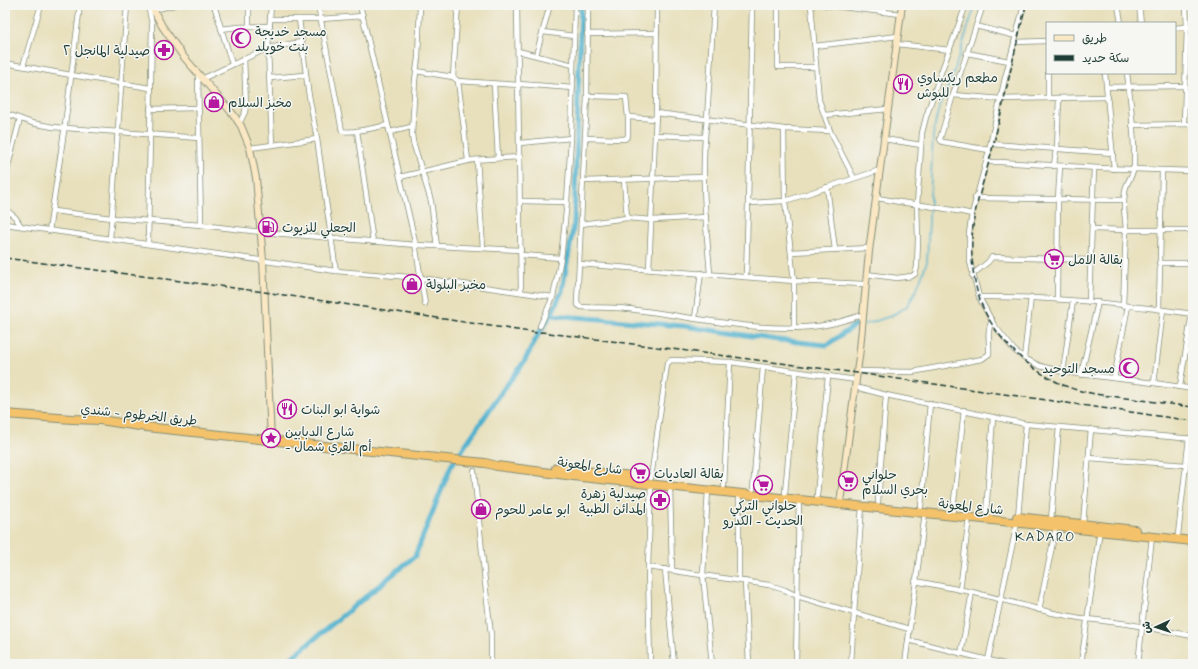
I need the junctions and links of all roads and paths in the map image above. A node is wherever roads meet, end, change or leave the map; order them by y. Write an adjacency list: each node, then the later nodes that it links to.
1 (41, 5): 67 (street)
2 (80, 5): 74 (street)
3 (127, 5): 79 (street)
4 (174, 5): 30 (street)
5 (214, 5): 45 (street)
6 (249, 5): 39 (street)
7 (271, 5): 34 (street)
8 (318, 5): 36 (street)
9 (360, 5): 33 (street)
10 (420, 5): 69 (street)
11 (458, 5): 76 (street)
12 (517, 5): 59 (street)
13 (550, 5): 46 (street)
14 (575, 5): 49 (street)
15 (588, 5): 48 (street)
16 (657, 5): 47 (street)
17 (714, 5): 102 (street)
18 (752, 5): 104 (street)
19 (778, 5): 68 (street)
20 (811, 5): 56 (street)
21 (825, 5): 31 (street)
22 (884, 5): 31 (street)
23 (902, 5): 32 (street)
24 (966, 5): 58 (street)
25 (983, 5): 41 (street)
26 (1024, 5): 51 (street)
27 (1118, 5): 37 (street)
28 (1139, 5): 38 (street)
29 (1186, 5): 43 (street)
30 (150, 6): 75 (street); 85 (street)
31 (884, 12): 32 (street)
32 (901, 14): 50 (street)
33 (363, 16): 36 (street); 107 (street)
34 (270, 19): 35 (street); 40 (street)
35 (298, 19): 36 (street); 53 (street)
36 (321, 19): 112 (street)
37 (1121, 22)
38 (1141, 22)
39 (249, 26): 40 (street); 45 (street)
40 (270, 26): 57 (street)
41 (976, 26): 51 (street); 60 (street)
42 (1193, 26): 43 (street)
43 (1187, 27): 44 (street); 83 (street)
44 (1176, 28)
45 (221, 29): 65 (street)
46 (543, 32): 49 (street); 61 (street)
47 (657, 33): 48 (street); 97 (street)
48 (587, 34): 87 (street)
49 (574, 36): 66 (street)
50 (898, 36): 55 (street); 56 (street)
51 (1016, 36): 54 (street)
52 (1046, 41): 54 (street)
53 (301, 42): 57 (street); 73 (street)
54 (1014, 42): 63 (street)
55 (897, 44): 58 (street); 94 (street)
56 (815, 46): 68 (street)
57 (268, 48): 62 (street); 77 (street)
58 (950, 50): 127 (street)
59 (518, 51): 61 (street); 81 (street)
60 (967, 53): 63 (street); 88 (street)
61 (536, 55): 66 (street)
62 (244, 59): 65 (street); 103 (street)
63 (1010, 61): 92 (street)
64 (5, 63): 67 (street)
65 (232, 64): 75 (street)
66 (573, 65): 86 (street)
67 (23, 66): 74 (street)
68 (816, 67): 98 (street)
69 (416, 71): 76 (street); 109 (street)
70 (1048, 74): 90 (street)
71 (1105, 74): 84 (street)
72 (1127, 74): 82 (street)
73 (305, 75): 77 (street); 122 (street)
74 (71, 76): 79 (street); 110 (street)
75 (200, 77): 93 (street); 103 (street)
76 (453, 77): 78 (street)
77 (270, 78): 126 (street)
78 (458, 81): 80 (street); 134 (street)
79 (121, 84): 85 (street); 114 (street)
80 (494, 84): 81 (street); 133 (street)
81 (519, 84): 86 (street); 124 (street)
82 (1129, 86): 83 (street); 84 (street); 108 (street)
83 (1185, 86): 105 (street)
84 (1107, 87): 89 (street)
85 (150, 88): 95 (street)
86 (573, 88): 120 (street)
87 (587, 96): 99 (street); 121 (street)
88 (953, 96): 92 (street); 130 (street)
89 (1108, 97): 91 (street); 131 (street)
90 (1048, 98): 91 (street); 92 (street)
91 (1059, 98): 129 (street)
92 (1001, 99): 125 (street)
93 (198, 108): 95 (street); 119 (street)
94 (888, 108): 98 (street); 123 (street)
95 (150, 109): 116 (street)
96 (5, 113): 100 (street)
97 (656, 113): 101 (street); 102 (street)
98 (824, 115): 113 (street)
99 (628, 116): 101 (street); 121 (street)
100 (20, 119): 110 (street); 148 (street)
101 (655, 119): 117 (street)
102 (706, 119): 104 (street); 118 (street)
103 (239, 124): 128 (street)
104 (749, 124): 111 (street); 162 (street)
105 (1184, 124): 106 (street); 108 (street)
106 (1193, 124)
107 (388, 125): 112 (street); 115 (street)
108 (1132, 125): 141 (street)
109 (411, 127): 115 (street); 145 (street)
110 (64, 129): 114 (street); 165 (street)
111 (784, 129): 113 (street); 160 (street)
112 (357, 131): 184 (street)
113 (830, 131): 149 (street)
114 (119, 132): 116 (street); 167 (street)
115 (390, 132): 146 (street)
116 (150, 134): 119 (street); 170 (street)
117 (655, 135): 118 (street); 150 (street)
118 (704, 137): 147 (street)
119 (199, 138): 174 (street)
120 (571, 138): 124 (street); 161 (street)
121 (585, 138): 152 (street)
122 (317, 139): 126 (street); 182 (street)
123 (884, 139): 127 (street); 142 (street)
124 (520, 143): 132 (street)
125 (991, 144): 129 (street); 130 (street)
126 (272, 145): 128 (street)
127 (921, 145): 163 (street)
128 (250, 148): 181 (street)
129 (1056, 149): 131 (street); 137 (street)
130 (989, 150): 136 (street)
131 (1113, 153): 140 (street)
132 (520, 157): 133 (street); 159 (street)
133 (498, 158): 135 (street)
134 (468, 160): 135 (street); 145 (street)
135 (477, 160): 188 (street)
136 (986, 162): 137 (street); 155 (street)
137 (1054, 166): 138 (street)
138 (1060, 166): 139 (street); 156 (street)
139 (1094, 168): 140 (street); 157 (street)
140 (1114, 169): 141 (street)
141 (1134, 169): 143 (street); 158 (street)
142 (880, 170): 149 (street); 154 (street)
143 (1162, 170): 144 (street); 178 (street)
144 (1193, 171)
145 (422, 172): 146 (street); 187 (street)
146 (400, 177): 186 (street)
147 (703, 177): 150 (street); 169 (street)
148 (5, 178)
149 (854, 178): 153 (street)
150 (653, 179): 151 (street); 171 (street)
151 (624, 180): 152 (street); 168 (street)
152 (583, 181): 173 (street)
153 (827, 187): 160 (street); 190 (street)
154 (877, 198): 163 (street); 189 (street)
155 (975, 198): 156 (street); 166 (street)
156 (1058, 199): 157 (street); 194 (street)
157 (1092, 200): 158 (street); 176 (street)
158 (1124, 200): 177 (street)
159 (521, 201): 161 (street); 191 (street)
160 (785, 201): 162 (street); 192 (street)
161 (567, 202): 193 (street)
162 (749, 203): 206 (street)
163 (919, 206): 166 (street); 204 (street)
164 (5, 209): 175 (street)
165 (53, 211): 167 (street); 180 (street)
166 (972, 214): 205 (street)
167 (112, 218): 170 (street); 183 (street)
168 (627, 218): 171 (street); 173 (street)
169 (706, 218): 171 (street); 203 (street)
170 (149, 220): 174 (street); 185 (street)
171 (652, 220): 200 (street)
172 (5, 224): 175 (street)
173 (581, 224): 199 (street)
174 (201, 225): 181 (street)
175 (21, 226): 180 (street)
176 (1092, 228): 177 (street); 196 (street)
177 (1126, 230): 178 (street); 220 (street)
178 (1160, 230): 179 (street); 197 (street)
179 (1193, 230)
180 (49, 231): 183 (street)
181 (260, 232): 182 (street); 195 (street)
182 (332, 237): 184 (street); 201 (street)
183 (110, 239): 185 (street)
184 (373, 242): 186 (street)
185 (148, 244): 195 (street)
186 (416, 245): 187 (street); 207 (street)
187 (437, 246): 188 (street)
188 (483, 248): 191 (street)
189 (869, 248): 190 (street); 204 (street)
190 (835, 250): 192 (street)
191 (521, 252): 193 (street); 210 (street)
192 (791, 252): 208 (street)
193 (561, 258): 211 (street)
194 (1057, 259): 196 (street); 205 (street); 215 (street)
195 (263, 260): 201 (street); 250 (street)
196 (1091, 260): 217 (street)
197 (1159, 263): 198 (street); 221 (street)
198 (1193, 263)
199 (579, 264): 200 (street); 223 (street)
200 (649, 269): 202 (street)
201 (336, 271): 207 (street)
202 (701, 273): 203 (street); 223 (street)
203 (710, 274): 206 (street)
204 (866, 274): 209 (street)
205 (972, 275): 212 (street)
206 (746, 277): 208 (street)
207 (420, 278): 210 (street); 219 (street)
208 (794, 281): 209 (street); 227 (street)
209 (865, 284): 224 (street)
210 (521, 292): 211 (street)
211 (553, 297): 226 (street)
212 (979, 297): 213 (street); 225 (street)
213 (1031, 297): 215 (street); 228 (street)
214 (1193, 297): 222 (street)
215 (1057, 298): 216 (street)
216 (1073, 300): 217 (street); 233 (street)
217 (1089, 302): 218 (street)
218 (1098, 302): 220 (street); 234 (street)
219 (425, 304)
220 (1126, 306): 221 (street); 236 (street)
221 (1161, 309): 222 (street); 237 (street)
222 (1192, 314): 239 (street)
223 (695, 318): 227 (street)
224 (862, 318): 227 (street); 231 (street)
225 (992, 320): 228 (street); 231 (street)
226 (540, 326)
227 (794, 328)
228 (1024, 358): 233 (street)
229 (730, 362): 230 (street); 254 (street); 256 (street)
230 (763, 367): 232 (street); 257 (street)
231 (857, 371): 238 (street)
232 (796, 372): 235 (street); 259 (street)
233 (1063, 372): 234 (street)
234 (1081, 375): 236 (street)
235 (828, 376): 238 (street); 261 (street)
236 (1114, 378): 237 (street)
237 (1154, 382): 239 (street)
238 (856, 383): 241 (street); 263 (street)
239 (1180, 386): 240 (street)
240 (1193, 389)
241 (886, 395): 242 (street); 264 (street)
242 (930, 404): 243 (street); 266 (street)
243 (964, 410): 245 (street); 267 (street)
244 (5, 414): 250 (highway, طريق الخرطوم - شندي)
245 (993, 417): 246 (street); 268 (street)
246 (1026, 424): 247 (street); 271 (street)
247 (1059, 427): 248 (street); 272 (street)
248 (1091, 429): 249 (street); 251 (street)
249 (1191, 438): 252 (street)
250 (271, 440): 254 (highway, شارع المعونة)
251 (1089, 458): 252 (street); 273 (street)
252 (1186, 465): 275 (street)
253 (474, 471): 300 (street)
254 (651, 481): 255 (highway, شارع المعونة); 256 (highway, شارع المعونة); 279 (street)
255 (670, 486): 258 (highway, شارع المعونة); 281 (street)
256 (724, 486): 257 (highway, شارع المعونة)
257 (753, 489): 259 (highway, شارع المعونة)
258 (708, 490): 260 (highway, شارع المعونة); 282 (street)
259 (785, 492): 261 (highway, شارع المعونة)
260 (740, 493): 262 (highway, شارع المعونة); 283 (street)
261 (817, 496): 263 (highway, شارع المعونة)
262 (798, 499): 263 (highway, شارع المعونة); 288 (street)
263 (840, 501): 264 (highway, شارع المعونة); 265 (highway, شارع المعونة)
264 (878, 502): 266 (highway, شارع المعونة)
265 (862, 506): 266 (highway, شارع المعونة); 291 (street)
266 (923, 510): 267 (highway, شارع المعونة); 269 (highway, شارع المعونة); 285 (street)
267 (953, 510): 268 (highway, شارع المعونة)
268 (986, 514): 270 (highway, شارع المعونة)
269 (969, 517): 270 (highway, شارع المعونة); 286 (street)
270 (1005, 518): 271 (highway, شارع المعونة)
271 (1018, 520): 272 (highway, شارع المعونة); 289 (street)
272 (1053, 524): 273 (highway, شارع المعونة); 274 (highway, شارع المعونة); 290 (street)
273 (1083, 524): 274 (highway, شارع المعونة)
274 (1100, 529): 275 (highway, شارع المعونة); 277 (highway, شارع المعونة); 292 (street)
275 (1178, 535): 276 (highway, شارع المعونة)
276 (1193, 536)
277 (1152, 537): 278 (highway, شارع المعونة); 293 (street)
278 (1193, 541)
279 (648, 567): 280 (street); 301 (street)
280 (665, 570): 281 (street); 302 (street)
281 (672, 570): 282 (street)
282 (703, 574): 283 (street); 303 (street)
283 (739, 580): 284 (street)
284 (746, 581): 288 (street); 304 (street)
285 (915, 581): 286 (street); 294 (street)
286 (960, 590): 287 (street)
287 (972, 592): 289 (street); 297 (street)
288 (797, 596): 291 (street); 305 (street)
289 (1001, 601): 290 (street); 298 (street)
290 (1039, 610): 292 (street)
291 (854, 613): 294 (street); 306 (street)
292 (1088, 619): 293 (street); 309 (street)
293 (1142, 627): 295 (street); 310 (street)
294 (909, 629): 296 (street)
295 (1193, 636)
296 (908, 640): 297 (street); 307 (street)
297 (961, 654): 298 (street)
298 (988, 660): 299 (street)
299 (994, 663): 308 (street)
300 (490, 664)
301 (650, 664)
302 (674, 664)
303 (712, 664)
304 (749, 664)
305 (796, 664)
306 (851, 664)
307 (905, 664)
308 (1004, 664)
309 (1082, 664)
310 (1138, 664)

